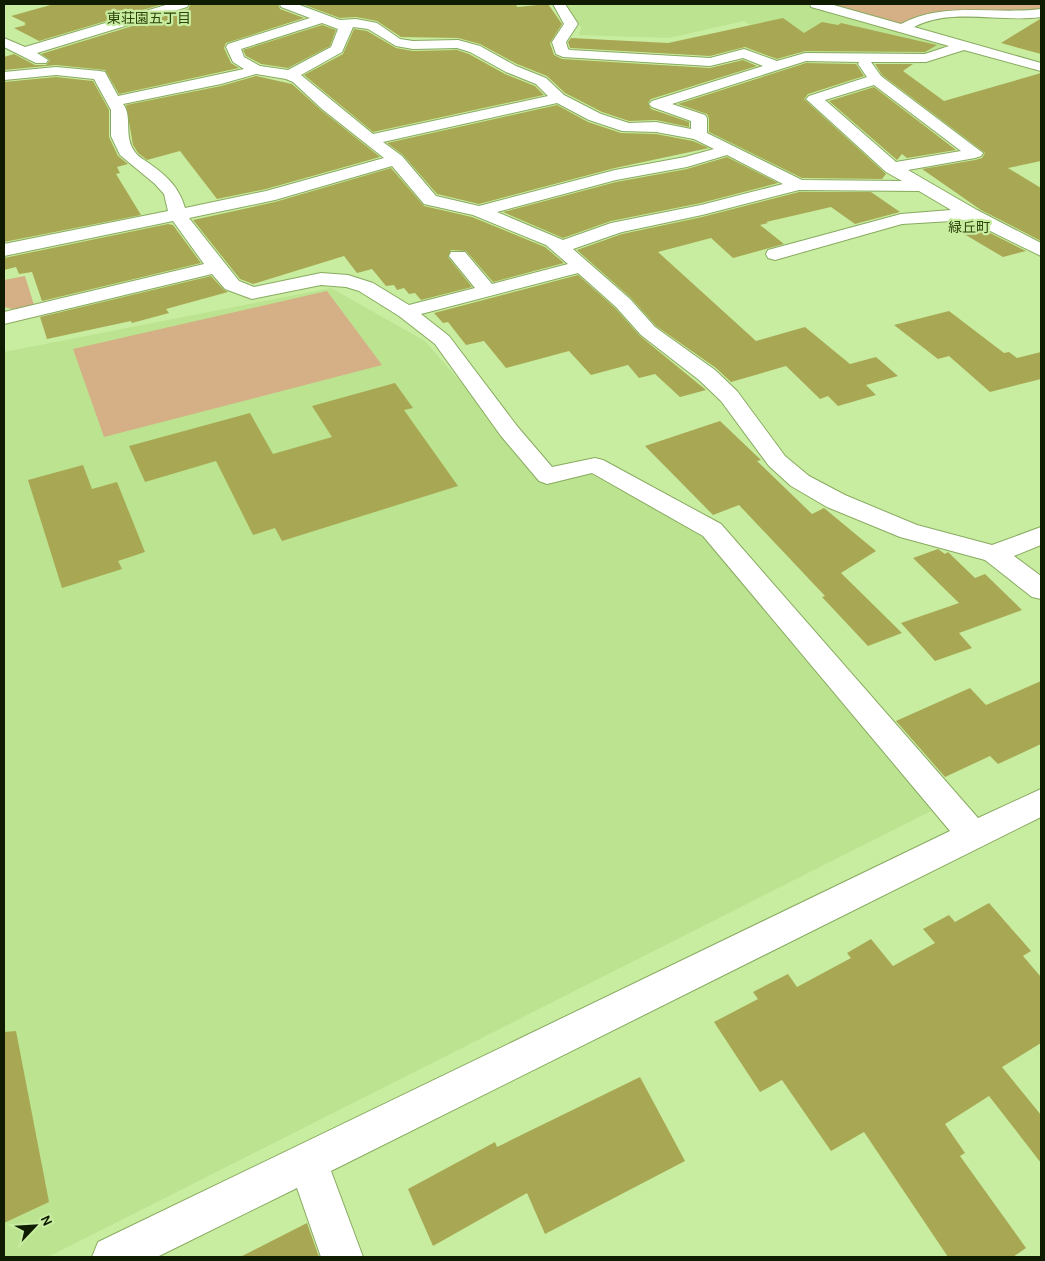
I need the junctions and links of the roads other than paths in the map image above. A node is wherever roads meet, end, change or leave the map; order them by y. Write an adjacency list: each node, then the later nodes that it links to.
1 (182, 4): 10 (street)
2 (286, 4): 6 (street)
3 (560, 4): 12 (street)
4 (816, 4): 7 (street)
5 (1041, 13): 7 (street)
6 (331, 21): 14 (street); 16 (street); 19 (street)
7 (901, 29): 9 (street)
8 (4, 42): 10 (street)
9 (962, 46): 11 (street); 13 (street)
10 (24, 52): 15 (street)
11 (859, 57): 12 (street); 18 (street)
12 (776, 66): 21 (street)
13 (1041, 67)
14 (256, 70): 16 (street); 20 (street)
15 (56, 71): 17 (street); 20 (street)
16 (290, 75): 22 (street)
17 (4, 76)
18 (876, 79): 25 (street); 25 (street)
19 (559, 98): 21 (street); 22 (street)
20 (113, 102): 30 (street)
21 (699, 135): 23 (street)
22 (370, 140): 24 (street)
23 (728, 150): 26 (street); 28 (street)
24 (396, 160): 28 (street); 30 (street)
25 (892, 168): 27 (street)
26 (799, 185): 27 (street); 31 (street)
27 (918, 186): 29 (street)
28 (479, 211): 31 (street)
29 (971, 214): 33 (street); 34 (street)
30 (178, 215): 32 (street); 36 (street)
31 (559, 248): 37 (street)
32 (4, 250)
33 (1041, 250)
34 (775, 254)
35 (458, 256): 38 (street)
36 (216, 267): 39 (street); 40 (street)
37 (581, 268): 38 (street); 42 (street)
38 (487, 291): 39 (street)
39 (406, 312): 45 (street)
40 (4, 318)
41 (1041, 535): 42 (street)
42 (994, 554): 43 (street)
43 (1041, 590)
44 (1041, 802): 45 (street)
45 (973, 835): 46 (street)
46 (308, 1162): 47 (street); 48 (street)
47 (113, 1257)
48 (342, 1257)

